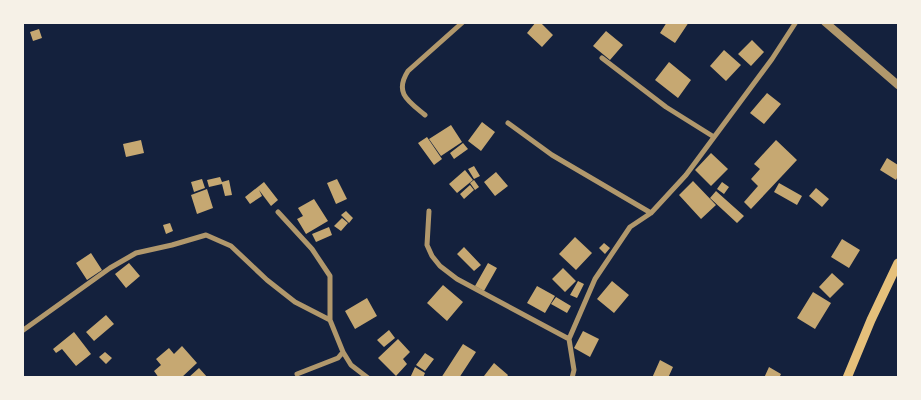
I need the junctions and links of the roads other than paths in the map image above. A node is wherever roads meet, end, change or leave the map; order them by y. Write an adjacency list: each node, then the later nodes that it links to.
1 (463, 22): 6 (street)
2 (796, 22): 8 (street)
3 (825, 22): 5 (street)
4 (602, 58): 8 (street)
5 (898, 85)
6 (424, 115)
7 (508, 123): 11 (street)
8 (714, 137): 11 (street)
9 (429, 211): 15 (street)
10 (278, 212): 13 (street)
11 (651, 214): 15 (street)
12 (898, 263): 20 (main road)
13 (330, 320): 14 (street); 16 (street)
14 (22, 331)
15 (569, 338): 19 (street)
16 (343, 352): 17 (street); 18 (street)
17 (297, 374)
18 (368, 378)
19 (572, 378)
20 (847, 378)

